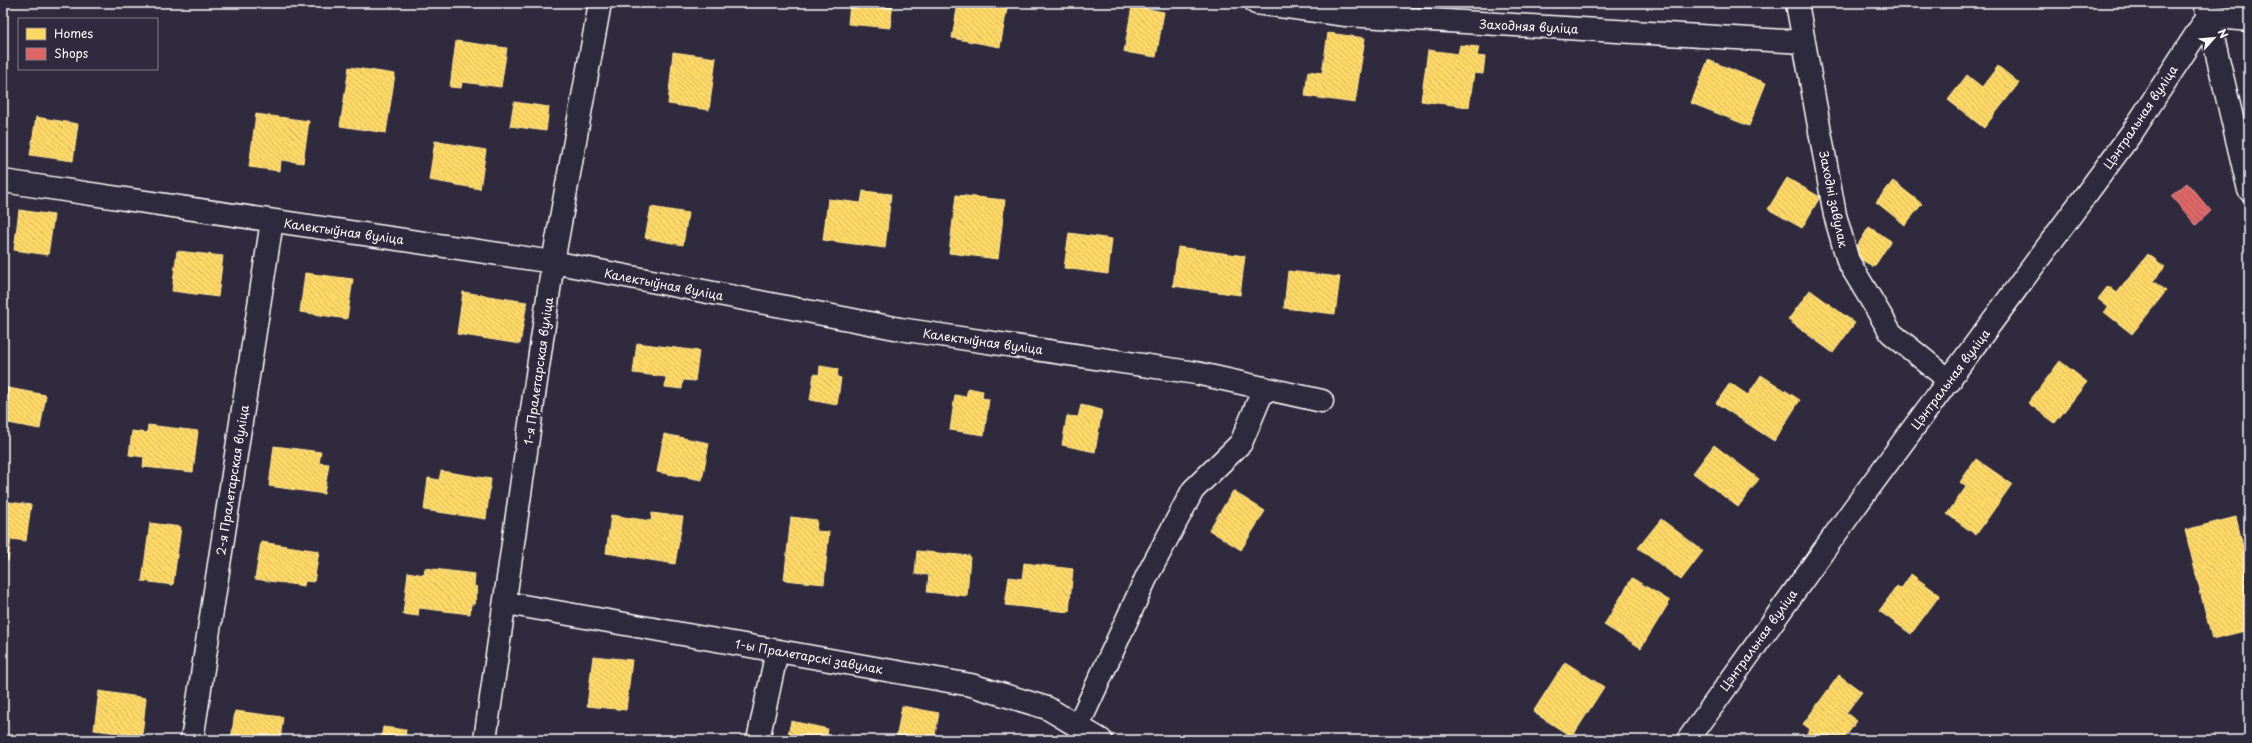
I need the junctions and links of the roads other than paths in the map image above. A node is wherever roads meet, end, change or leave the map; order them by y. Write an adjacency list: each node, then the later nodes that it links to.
1 (600, 3): 10 (street, 1-я Пралетарская вуліца)
2 (1256, 3): 6 (street, Заходняя вуліца)
3 (1797, 3): 6 (street, Заходні завулак)
4 (2207, 10): 5 (street); 8 (street); 11 (street, Цэнтральная вуліца)
5 (2249, 20)
6 (1803, 42): 11 (street, Заходні завулак)
7 (3, 181): 9 (street, Калектыўная вуліца)
8 (2249, 190)
9 (272, 221): 10 (street, Калектыўная вуліца); 17 (street, 2-я Пралетарская вуліца)
10 (553, 262): 12 (street, Калектыўная вуліца); 14 (street, 1-я Пралетарская вуліца)
11 (1950, 380): 21 (street, Цэнтральная вуліца)
12 (1264, 388): 13 (street, Калектыўная вуліца); 16 (street)
13 (1322, 401)
14 (506, 603): 15 (street, 1-ы Пралетарскі завулак); 18 (street, 1-я Пралетарская вуліца)
15 (777, 651): 16 (street, 1-ы Пралетарскі завулак); 19 (street)
16 (1078, 726): 20 (street, 1-ы Пралетарскі завулак)
17 (192, 740)
18 (485, 740)
19 (758, 740)
20 (1101, 740)
21 (1688, 740)

